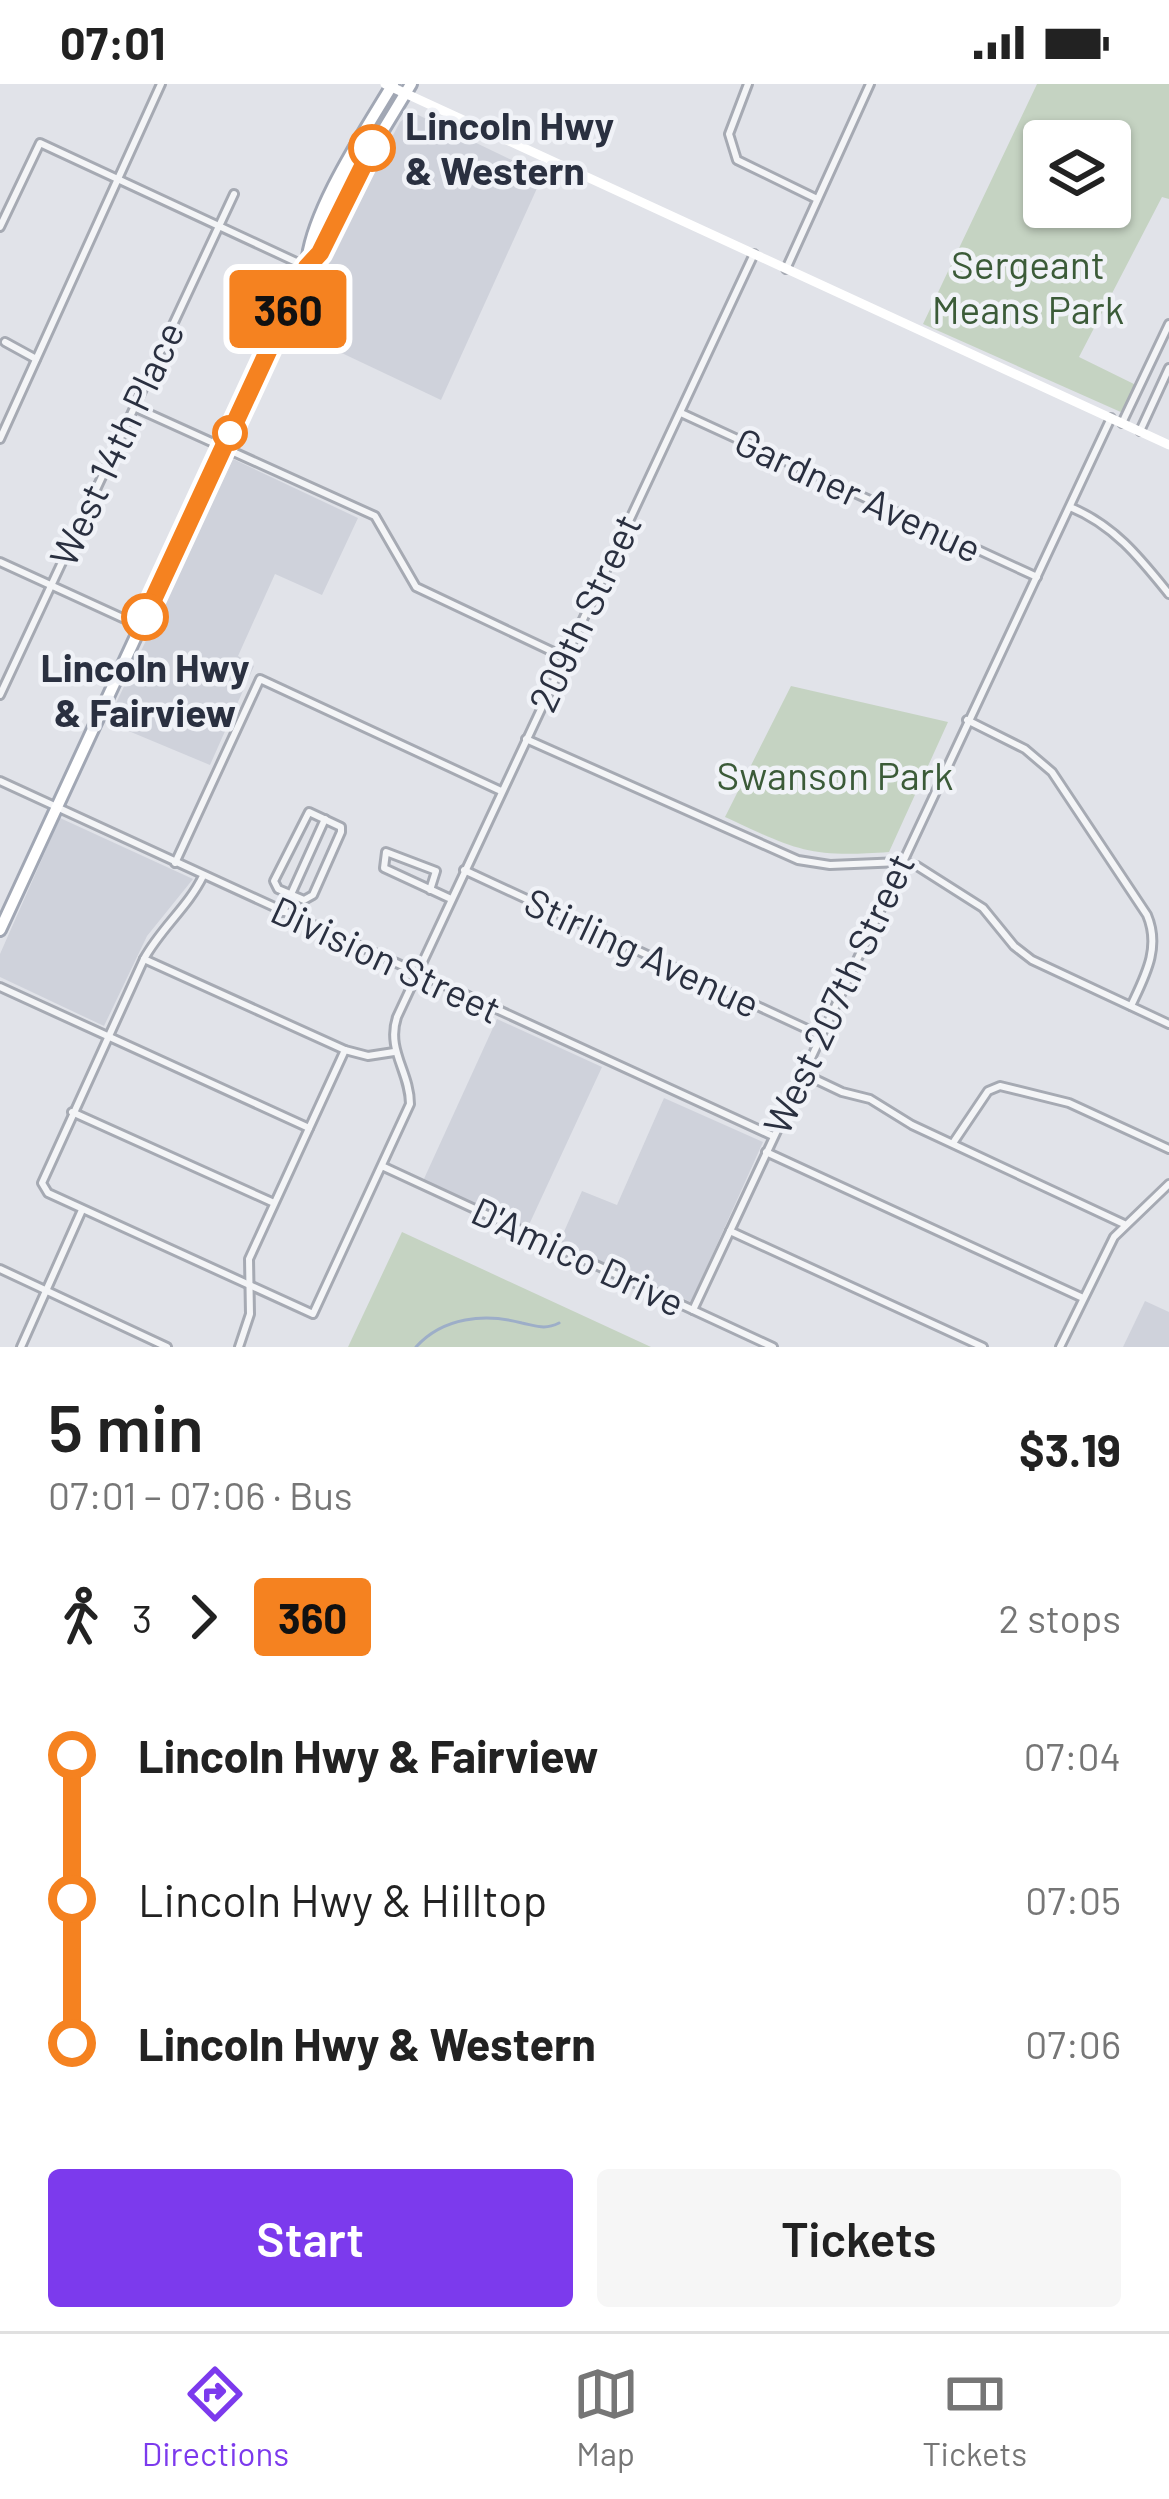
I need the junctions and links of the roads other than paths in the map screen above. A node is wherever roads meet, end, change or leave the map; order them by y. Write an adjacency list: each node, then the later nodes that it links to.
1 (161, 84): 6 (street)
2 (748, 84): 8 (street)
3 (871, 84): 8 (street)
4 (390, 85): 5 (main road); 12 (main road)
5 (408, 89): 11 (main road); 12 (main road)
6 (118, 179): 9 (street); 10 (street); 16 (street)
7 (234, 194): 9 (street, West 14th Place)
8 (818, 199): 13 (street)
9 (218, 226): 12 (street); 18 (street, West 14th Place)
10 (0, 227)
11 (754, 254): 13 (main road); 19 (street, 209th Street)
12 (307, 267): 24 (main road)
13 (786, 268): 20 (main road)
14 (1169, 324): 20 (street, West 207th Street)
15 (5, 342): 16 (street)
16 (36, 358): 22 (street)
17 (1169, 368): 21 (street)
18 (134, 406): 24 (street); 28 (street, West 14th Place)
19 (680, 412): 27 (street, Gardner Avenue); 31 (street, 209th Street)
20 (1117, 421): 21 (main road); 25 (street, West 207th Street)
21 (1139, 431): 23 (main road)
22 (0, 439)
23 (1169, 445)
24 (224, 447): 30 (main road); 31 (street)
25 (1070, 507): 27 (street, West 207th Street); 29 (street)
26 (0, 562): 28 (street)
27 (1037, 577): 33 (street, West 207th Street)
28 (51, 585): 30 (street); 32 (street, West 14th Place)
29 (1169, 594)
30 (140, 626): 37 (main road)
31 (564, 658): 34 (street, 209th Street)
32 (0, 694)
33 (968, 719): 39 (street, West 207th Street); 51 (street)
34 (526, 739): 36 (street, 209th Street); 39 (street)
35 (0, 781): 37 (street, Division Street)
36 (501, 791): 40 (street); 41 (street, 209th Street)
37 (56, 808): 40 (street, Division Street); 47 (main road)
38 (325, 819): 44 (street); 44 (street); 44 (street)
39 (901, 862): 51 (street); 53 (street, West 207th Street)
40 (175, 863): 42 (street, Division Street)
41 (464, 870): 45 (street, 209th Street); 53 (street, Stirling Avenue)
42 (203, 876): 46 (street, Division Street); 48 (street)
43 (430, 890): 43 (street); 45 (street)
44 (290, 894): 46 (street)
45 (451, 899): 49 (street, 209th Street)
46 (283, 912): 49 (street, Division Street)
47 (0, 930)
48 (144, 959): 54 (street); 55 (street)
49 (417, 973): 56 (street, 209th Street); 60 (street, Division Street)
50 (0, 987): 54 (street)
51 (1131, 1006): 52 (street)
52 (1169, 1024)
53 (820, 1035): 57 (street, West 207th Street)
54 (108, 1036): 58 (street); 59 (street)
55 (345, 1050): 56 (street); 59 (street)
56 (394, 1052): 64 (street)
57 (802, 1073): 60 (street, West 207th Street); 61 (street)
58 (72, 1112): 66 (street); 67 (street)
59 (309, 1128): 66 (street)
60 (773, 1136): 63 (street, West 207th Street)
61 (953, 1143): 62 (street); 68 (street)
62 (1169, 1149)
63 (766, 1152): 69 (street, West 207th Street); 73 (street)
64 (384, 1167): 71 (street); 74 (street, D'Amico Drive)
65 (1169, 1184): 68 (street)
66 (274, 1204): 71 (street)
67 (82, 1210): 71 (street); 72 (street)
68 (1124, 1224): 73 (street)
69 (729, 1230): 74 (street, West 207th Street); 79 (street)
70 (0, 1269): 72 (street)
71 (249, 1285): 77 (street)
72 (47, 1291): 75 (street); 76 (street)
73 (1083, 1298): 80 (street)
74 (693, 1310): 78 (street, D'Amico Drive)
75 (21, 1347)
76 (167, 1347)
77 (239, 1347)
78 (772, 1347)
79 (982, 1347)
80 (1060, 1347)

